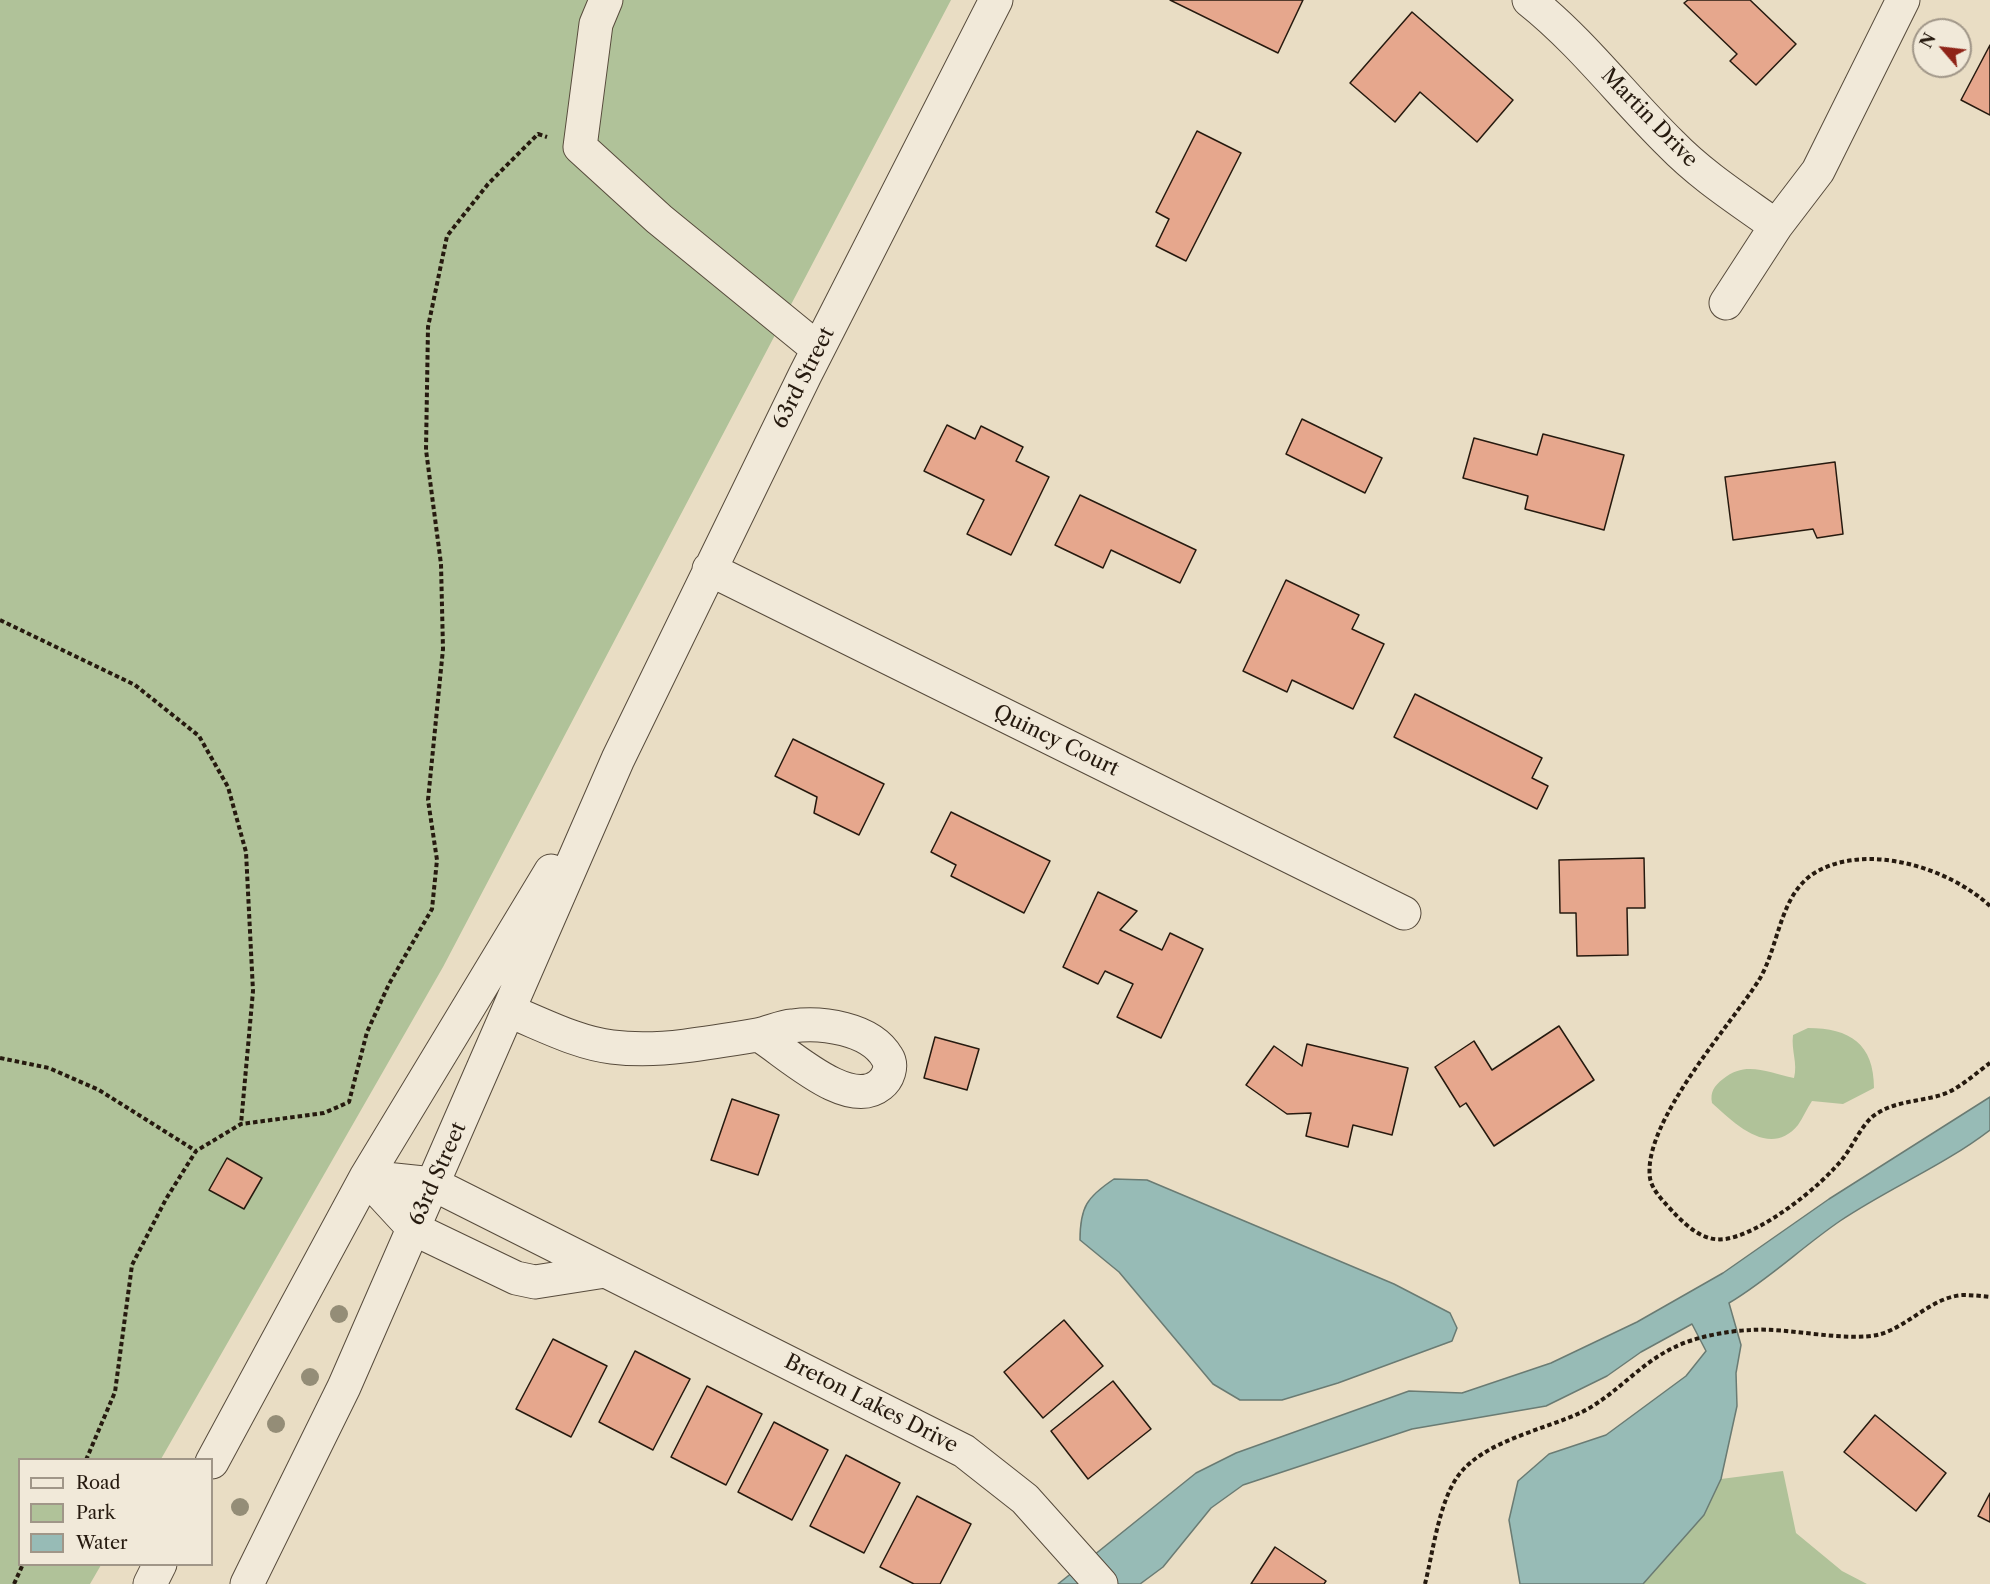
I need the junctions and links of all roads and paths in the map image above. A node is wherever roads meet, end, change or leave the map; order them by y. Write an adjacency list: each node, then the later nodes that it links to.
1 (606, 0): 5 (street)
2 (996, 0): 8 (street, 63rd Street)
3 (1529, 0): 6 (street, Martin Drive)
4 (1903, 0): 6 (street)
5 (580, 147): 8 (street); 18 (path)
6 (1776, 226): 7 (street)
7 (1726, 303)
8 (818, 349): 9 (street, 63rd Street)
9 (709, 570): 11 (street, 63rd Street); 13 (street, Quincy Court)
10 (0, 620): 18 (path)
11 (618, 759): 14 (street, 63rd Street); 20 (street, 63rd Street)
12 (1990, 906): 17 (path)
13 (1404, 913)
14 (509, 1011): 15 (street); 21 (street, 63rd Street)
15 (759, 1035)
16 (0, 1058): 19 (path)
17 (1990, 1063)
18 (241, 1124): 19 (path)
19 (196, 1151): 25 (path)
20 (366, 1176): 21 (street); 22 (street); 26 (street, 63rd Street)
21 (433, 1184): 22 (street, 63rd Street); 23 (street, Breton Lakes Drive)
22 (414, 1229): 23 (street); 31 (street, 63rd Street)
23 (605, 1271): 32 (street, Breton Lakes Drive)
24 (1990, 1297): 33 (path)
25 (87, 1458)
26 (213, 1460)
27 (22, 1566): 29 (path)
28 (159, 1566): 30 (street)
29 (14, 1584)
30 (150, 1584)
31 (248, 1584)
32 (1101, 1584)
33 (1425, 1584)

